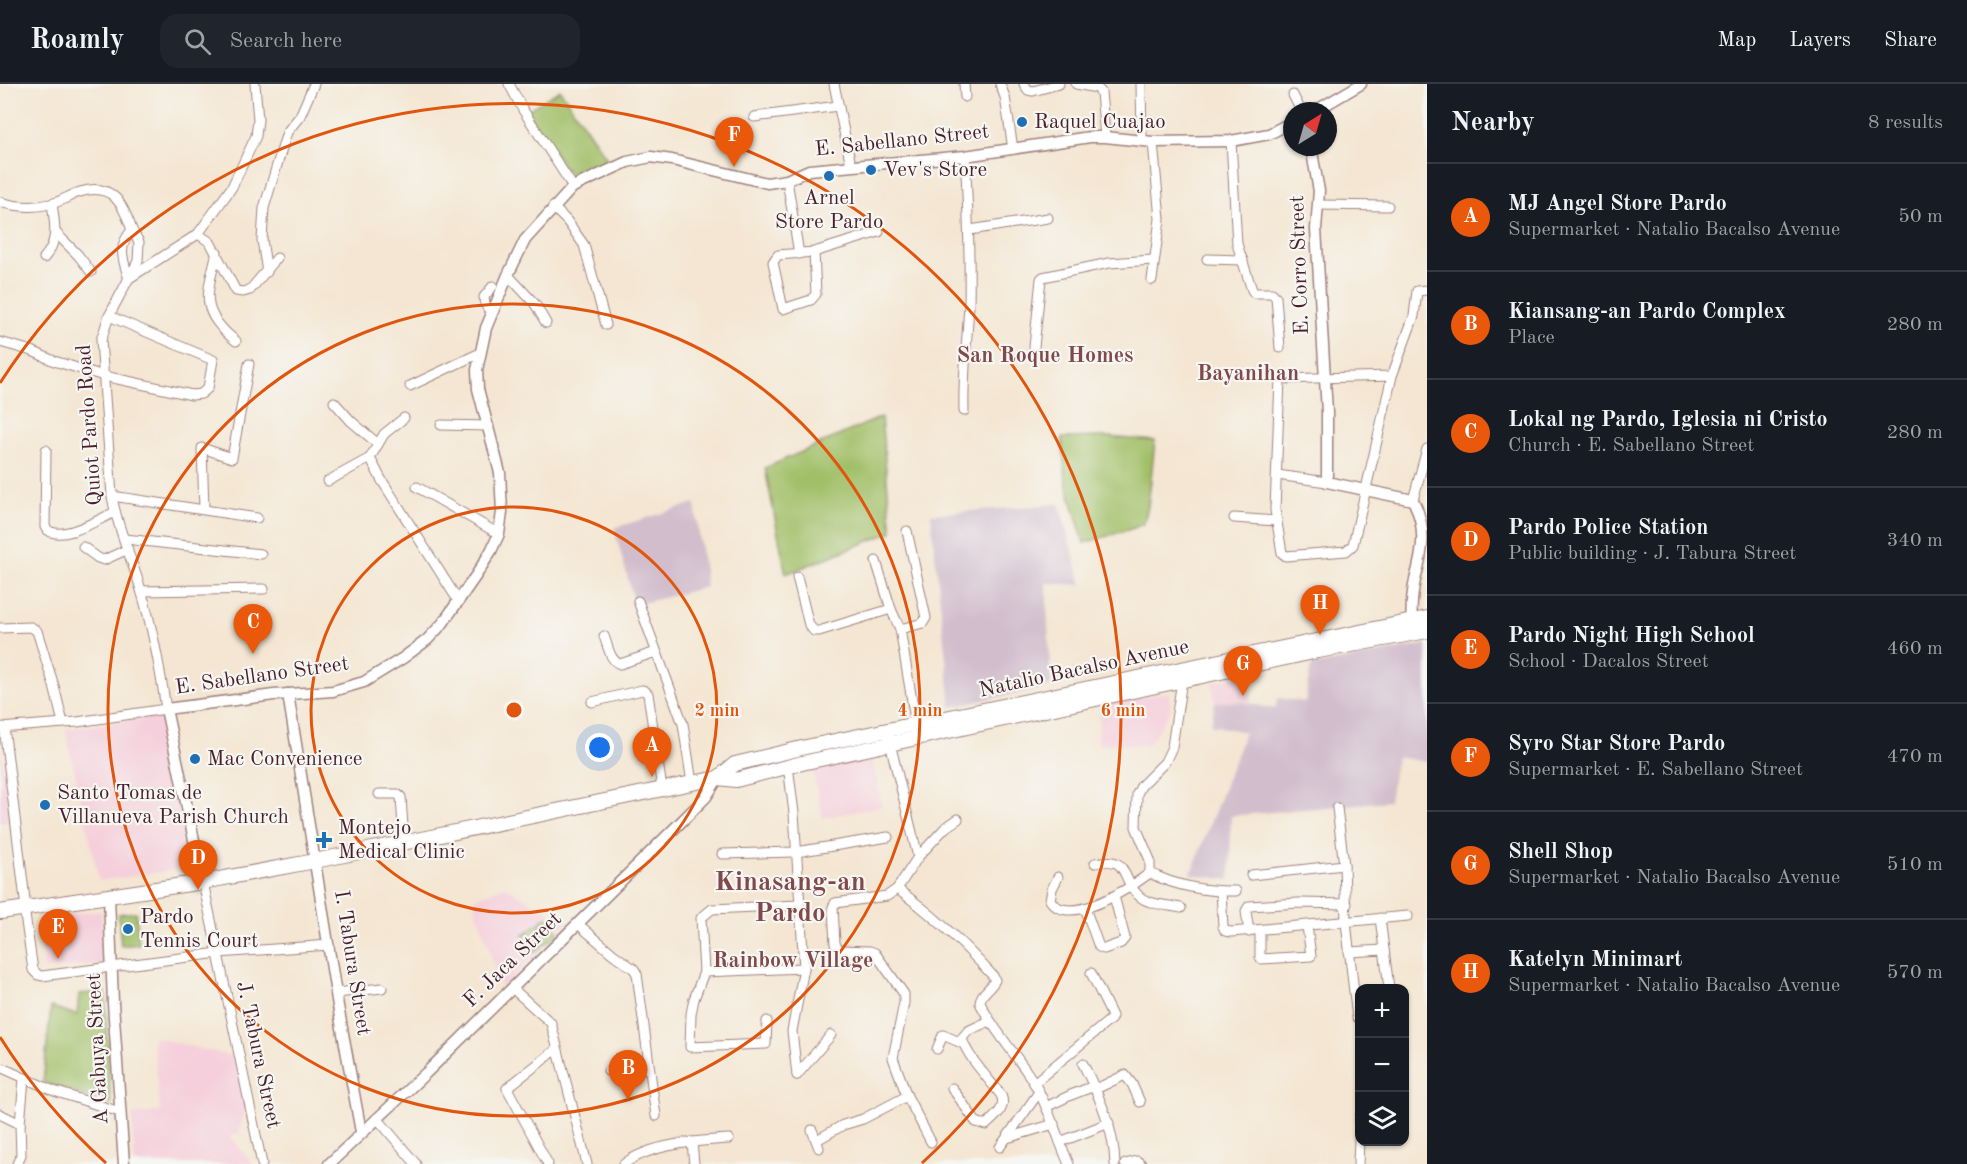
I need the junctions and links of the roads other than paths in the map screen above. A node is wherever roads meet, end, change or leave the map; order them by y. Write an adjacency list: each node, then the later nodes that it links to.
1 (255, 84): 38 (street)
2 (314, 84): 48 (street)
3 (509, 84): 27 (street)
4 (834, 84): 16 (street)
5 (964, 84): 13 (street)
6 (1000, 84): 22 (street)
7 (1024, 84): 8 (street)
8 (1059, 84)
9 (1076, 84): 19 (street)
10 (1141, 84): 20 (street)
11 (1361, 84): 15 (street)
12 (1293, 95): 14 (street)
13 (964, 97)
14 (1296, 102)
15 (1330, 102)
16 (838, 106): 17 (street); 25 (street)
17 (754, 117)
18 (1283, 127): 21 (street, E. Sabellano Street)
19 (1106, 137): 20 (street, E. Sabellano Street); 22 (street, E. Sabellano Street)
20 (1147, 141): 21 (street, E. Sabellano Street); 44 (street)
21 (1230, 141): 46 (street)
22 (1013, 149): 23 (street, E. Sabellano Street)
23 (964, 156): 25 (street, E. Sabellano Street); 35 (street)
24 (1313, 156): 30 (street, E. Corro Street)
25 (851, 165): 26 (street, E. Sabellano Street)
26 (787, 180): 27 (street, E. Sabellano Street); 41 (street)
27 (573, 188): 32 (street, E. Sabellano Street)
28 (0, 202): 29 (street)
29 (52, 204): 34 (street); 37 (street)
30 (1318, 205): 31 (street); 66 (street, E. Corro Street)
31 (1388, 206)
32 (553, 207): 49 (street, E. Sabellano Street); 57 (street)
33 (1048, 218): 35 (street)
34 (132, 230): 50 (street); 50 (street, Quiot Pardo Road)
35 (970, 230): 69 (street)
36 (879, 232): 40 (street)
37 (56, 233): 42 (street); 47 (street)
38 (198, 234): 39 (street); 50 (street)
39 (217, 252): 48 (street); 58 (street)
40 (814, 252): 41 (street); 41 (street)
41 (799, 254)
42 (44, 258)
43 (277, 258): 48 (street)
44 (1153, 260): 51 (street); 60 (street)
45 (1207, 260): 46 (street)
46 (1243, 260): 61 (street)
47 (91, 272)
48 (267, 272)
49 (508, 275): 54 (street, E. Sabellano Street); 56 (street)
50 (128, 278): 55 (street, Quiot Pardo Road)
51 (1152, 279)
52 (493, 286): 54 (street)
53 (1427, 290): 65 (street)
54 (491, 313): 62 (street, E. Sabellano Street)
55 (109, 316): 64 (street, Quiot Pardo Road); 64 (street)
56 (546, 322)
57 (606, 325)
58 (236, 341)
59 (0, 342): 64 (street)
60 (1034, 347)
61 (1280, 348)
62 (480, 353): 67 (street); 72 (street, E. Sabellano Street)
63 (249, 364): 84 (street)
64 (104, 376): 82 (street, Quiot Pardo Road)
65 (1392, 376): 66 (street); 81 (street)
66 (1323, 378): 77 (street); 79 (street, E. Corro Street)
67 (410, 386)
68 (334, 402): 73 (street)
69 (964, 411)
70 (404, 418): 73 (street)
71 (441, 425): 72 (street)
72 (489, 426): 90 (street, E. Sabellano Street)
73 (378, 444): 76 (street)
74 (1427, 449): 83 (street)
75 (46, 450): 85 (street)
76 (370, 458): 78 (street); 100 (street)
77 (1277, 475): 79 (street); 88 (street)
78 (328, 481)
79 (1327, 482): 81 (street)
80 (417, 487): 90 (street)
81 (1365, 489): 83 (street); 88 (street)
82 (112, 496): 84 (street); 85 (street, Quiot Pardo Road)
83 (1413, 501): 103 (street)
84 (204, 509): 86 (street)
85 (115, 512): 91 (street, Quiot Pardo Road)
86 (257, 518)
87 (1234, 518): 88 (street)
88 (1276, 521)
89 (907, 531): 105 (street)
90 (499, 534): 100 (street, E. Sabellano Street)
91 (125, 539): 93 (street, Quiot Pardo Road); 94 (street)
92 (83, 548): 93 (street)
93 (128, 549): 98 (street, Quiot Pardo Road)
94 (261, 554)
95 (876, 561): 101 (street)
96 (797, 577): 101 (street)
97 (264, 589): 98 (street)
98 (142, 591): 112 (street, Quiot Pardo Road)
99 (638, 601): 108 (street)
100 (459, 602): 110 (street, E. Sabellano Street)
101 (891, 609): 105 (street)
102 (1427, 618): 103 (main road, Natalio Bacalso Avenue)
103 (1412, 627): 106 (main road, Natalio Bacalso Avenue); 109 (main road, Natalio Bacalso Avenue); 114 (main road, Natalio Bacalso Avenue)
104 (0, 628): 113 (street)
105 (900, 629): 114 (street)
106 (1427, 631)
107 (604, 636): 108 (street)
108 (656, 652): 120 (street)
109 (1182, 680): 117 (main road, Natalio Bacalso Avenue); 133 (street)
110 (288, 694): 112 (street, E. Sabellano Street); 130 (street, I. Tabura Street)
111 (592, 702): 121 (street)
112 (166, 709): 113 (street, E. Sabellano Street); 136 (street, Quiot Pardo Road)
113 (63, 723): 115 (street, E. Sabellano Street)
114 (916, 725): 116 (main road, Natalio Bacalso Avenue)
115 (2, 728): 145 (street)
116 (887, 731): 117 (street); 119 (main road, Natalio Bacalso Avenue)
117 (891, 745): 118 (main road, Natalio Bacalso Avenue); 129 (street)
118 (788, 766): 119 (main road, Natalio Bacalso Avenue); 127 (street)
119 (718, 778): 120 (main road, Natalio Bacalso Avenue); 152 (street, F. Jaca Street)
120 (692, 783): 121 (main road, Natalio Bacalso Avenue)
121 (662, 789): 126 (main road, Natalio Bacalso Avenue)
122 (379, 794): 126 (street)
123 (1337, 808): 132 (street)
124 (958, 819): 129 (street)
125 (888, 837): 127 (street)
126 (404, 842): 130 (main road, Natalio Bacalso Avenue)
127 (796, 852): 128 (street); 144 (street)
128 (722, 854)
129 (918, 857): 138 (street)
130 (315, 861): 136 (main road, Natalio Bacalso Avenue); 156 (street, I. Tabura Street)
131 (1095, 863): 137 (street)
132 (1344, 864): 134 (street); 143 (street)
133 (1150, 873): 137 (street); 139 (street)
134 (1251, 875)
135 (1058, 877): 146 (street)
136 (203, 882): 141 (main road, Natalio Bacalso Avenue); 159 (street, J. Tabura Street)
137 (1131, 887): 142 (street); 147 (street)
138 (897, 888): 170 (street); 183 (street)
139 (1221, 891): 140 (street); 155 (street)
140 (1236, 891)
141 (109, 896): 145 (main road, Natalio Bacalso Avenue); 160 (street, A Gabuya Street)
142 (1114, 896): 146 (street); 146 (street)
143 (1347, 904): 151 (street); 155 (street)
144 (800, 905): 161 (street); 162 (street)
145 (25, 908): 148 (main road, Natalio Bacalso Avenue); 160 (street)
146 (1085, 908)
147 (1181, 908)
148 (0, 912)
149 (1408, 916): 150 (street)
150 (1380, 918): 151 (street); 157 (street)
151 (1346, 922): 153 (street); 158 (street)
152 (578, 924): 166 (street, F. Jaca Street); 177 (street)
153 (1307, 926): 154 (street); 154 (street)
154 (1260, 930): 155 (street)
155 (1249, 932)
156 (329, 945): 159 (street); 168 (street, I. Tabura Street)
157 (1384, 950): 158 (street); 164 (street)
158 (1349, 952): 167 (street)
159 (219, 953): 160 (street); 204 (street, J. Tabura Street)
160 (112, 968): 186 (street, A Gabuya Street)
161 (804, 968): 162 (street); 171 (street)
162 (704, 972): 169 (street)
163 (1090, 973): 180 (street)
164 (1388, 984)
165 (382, 988): 168 (street)
166 (512, 988): 173 (street); 189 (street, F. Jaca Street)
167 (1355, 992)
168 (336, 993): 194 (street, I. Tabura Street)
169 (767, 1021)
170 (989, 1021): 172 (street); 180 (street)
171 (831, 1035)
172 (964, 1044): 174 (street); 181 (street)
173 (557, 1048): 207 (street); 208 (street)
174 (937, 1049)
175 (1083, 1064): 182 (street)
176 (0, 1067): 179 (street)
177 (649, 1068): 178 (street); 188 (street)
178 (608, 1071)
179 (24, 1079): 186 (street); 191 (street)
180 (1036, 1087): 185 (street); 195 (street)
181 (952, 1088)
182 (1095, 1088): 184 (street); 185 (street); 190 (street)
183 (907, 1096): 193 (street); 198 (street)
184 (1140, 1102)
185 (1046, 1107): 192 (street)
186 (120, 1112): 203 (street, A Gabuya Street)
187 (0, 1114): 191 (street)
188 (656, 1116)
189 (377, 1118): 194 (street, F. Jaca Street); 206 (street)
190 (1109, 1123): 199 (street); 213 (street)
191 (20, 1124): 202 (street)
192 (1054, 1124): 195 (street); 199 (street)
193 (812, 1130)
194 (362, 1132): 205 (street, F. Jaca Street)
195 (1007, 1138): 201 (street)
196 (729, 1139): 197 (street)
197 (692, 1142): 209 (street); 210 (street)
198 (931, 1142)
199 (1060, 1142): 212 (street)
200 (1358, 1146): 216 (street)
201 (1000, 1147)
202 (17, 1164)
203 (124, 1164)
204 (262, 1164)
205 (329, 1164)
206 (416, 1164)
207 (548, 1164)
208 (587, 1164)
209 (624, 1164)
210 (694, 1164)
211 (1064, 1164): 212 (street)
212 (1069, 1164)
213 (1115, 1164)
214 (1125, 1164): 215 (street)
215 (1141, 1164)
216 (1358, 1164)

